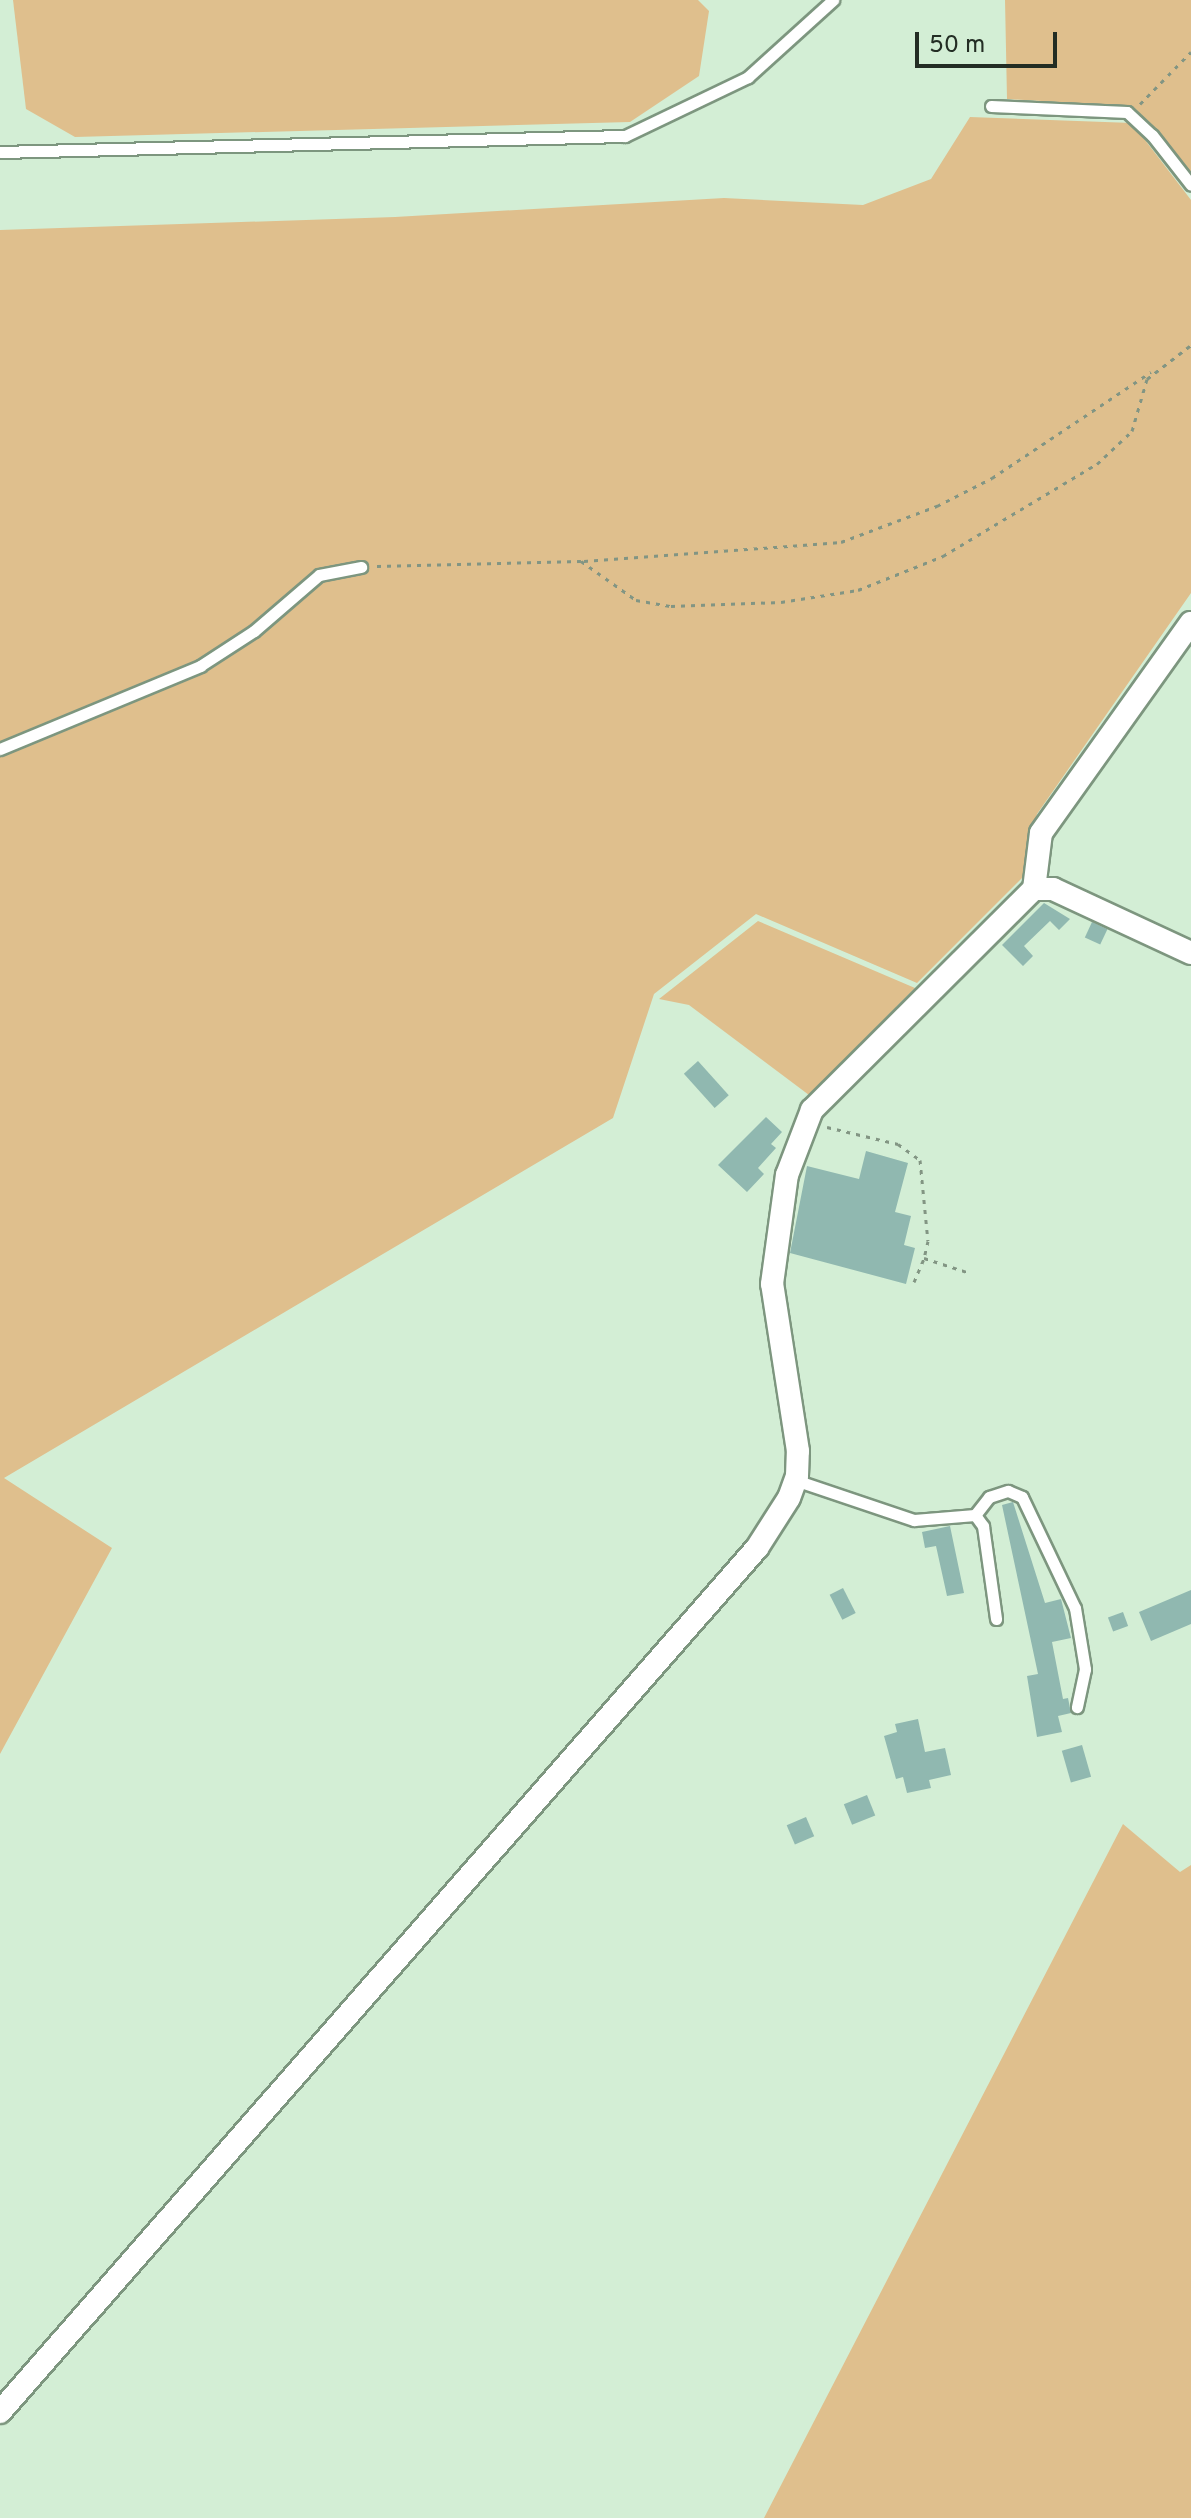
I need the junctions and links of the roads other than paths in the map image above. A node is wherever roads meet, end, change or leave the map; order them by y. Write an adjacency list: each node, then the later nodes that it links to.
1 (833, 0): 3 (lane)
2 (991, 106): 4 (lane)
3 (0, 152)
4 (1191, 185)
5 (361, 567): 7 (lane)
6 (1191, 623): 8 (street)
7 (0, 749)
8 (1034, 889): 9 (street); 10 (street)
9 (1191, 953)
10 (795, 1480): 11 (lane); 14 (street)
11 (975, 1515): 12 (lane); 13 (lane)
12 (996, 1619)
13 (1077, 1707)
14 (0, 2412)

